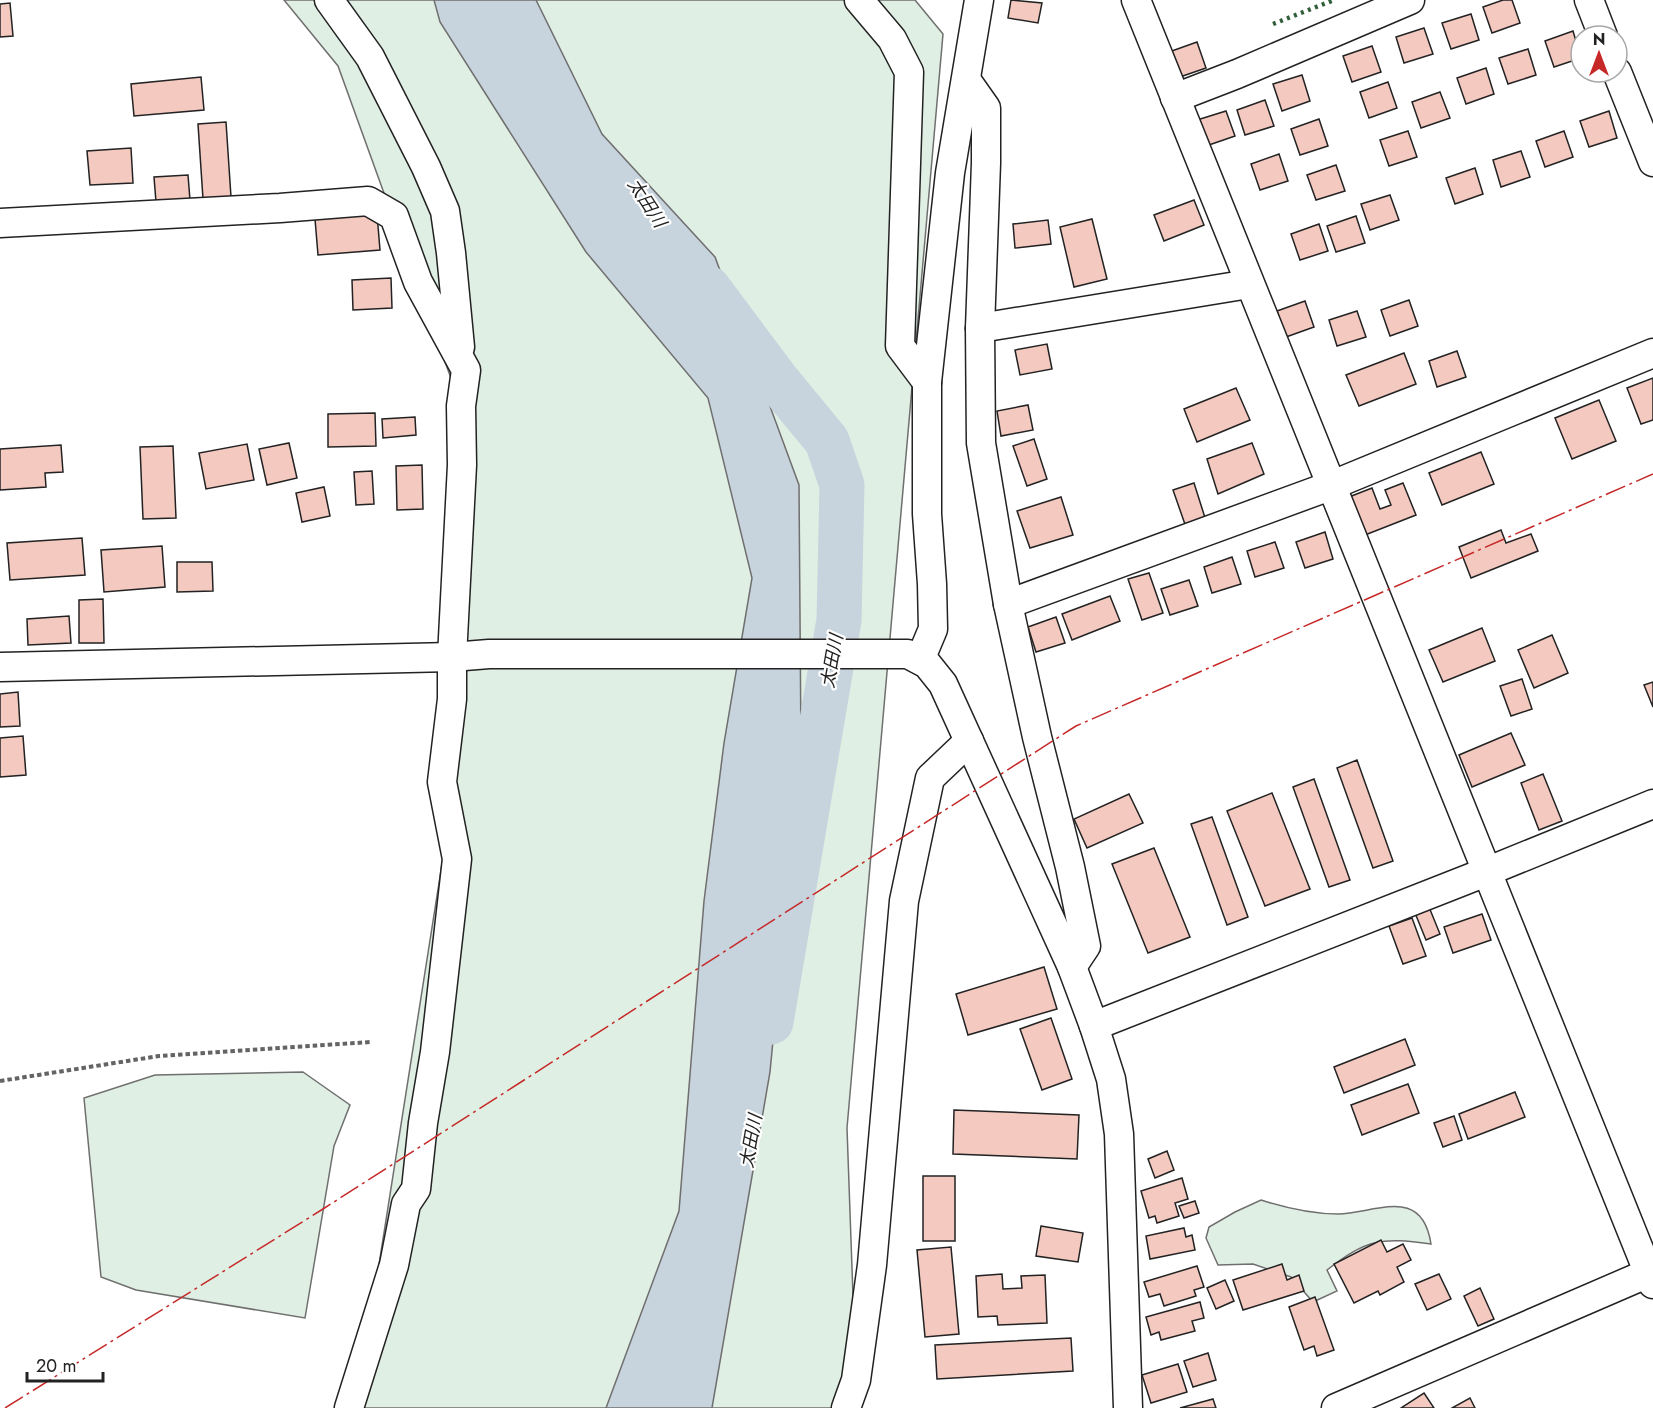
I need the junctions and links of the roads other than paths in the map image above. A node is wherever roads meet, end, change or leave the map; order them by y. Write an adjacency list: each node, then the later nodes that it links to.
1 (329, 0): 16 (street)
2 (859, 0): 17 (street)
3 (979, 0): 8 (street)
4 (1136, 0): 10 (street)
5 (1410, 0): 10 (street)
6 (1589, 0): 7 (street)
7 (1598, 24)
8 (967, 81): 14 (street); 17 (street)
9 (1622, 84): 11 (street)
10 (1175, 98): 13 (street)
11 (1653, 162)
12 (0, 224): 16 (street)
13 (1249, 284): 14 (street); 18 (street)
14 (980, 328): 19 (street)
15 (1653, 353): 18 (street)
16 (461, 358): 20 (street)
17 (927, 382): 21 (street)
18 (1330, 486): 19 (street); 25 (street)
19 (1008, 604): 26 (street)
20 (452, 657): 21 (street); 22 (street); 29 (street)
21 (914, 657): 23 (street)
22 (0, 667)
23 (969, 741): 26 (street); 30 (street)
24 (1653, 804): 25 (street)
25 (1486, 873): 27 (street); 28 (street)
26 (1072, 967): 27 (street)
27 (1094, 1026): 31 (street)
28 (1652, 1276): 32 (street)
29 (349, 1408)
30 (846, 1408)
31 (1128, 1408)
32 (1336, 1408)

